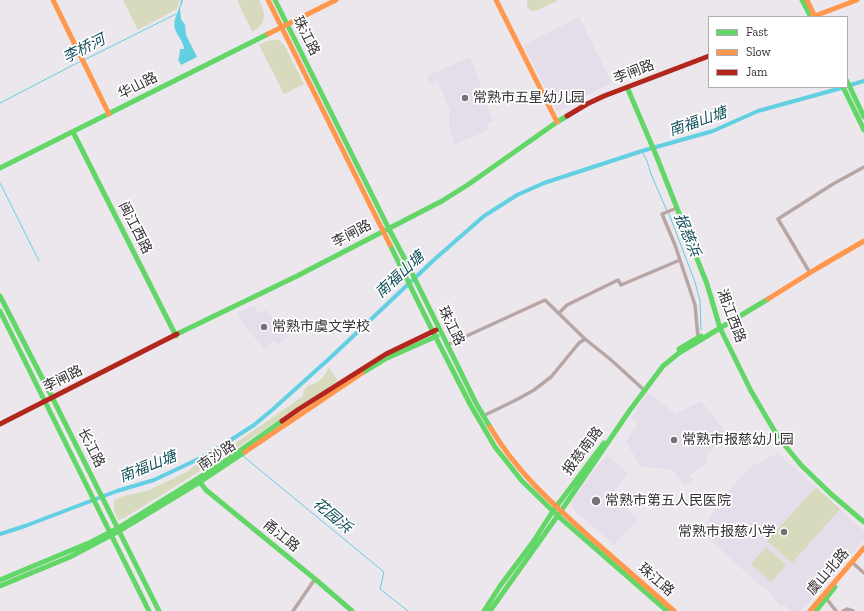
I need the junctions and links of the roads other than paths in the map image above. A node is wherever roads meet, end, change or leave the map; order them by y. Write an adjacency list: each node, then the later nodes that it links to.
1 (52, 0): 19 (main road)
2 (268, 0): 13 (main road, 珠江路)
3 (275, 0): 12 (main road, 珠江路)
4 (336, 0): 12 (main road, 华山路)
5 (496, 0): 21 (main road)
6 (802, 0): 9 (main road)
7 (807, 0): 10 (main road)
8 (857, 0): 11 (main road)
9 (812, 16)
10 (813, 16)
11 (816, 16)
12 (287, 24): 13 (main road, 华山路); 27 (main road, 珠江路)
13 (282, 27): 19 (main road, 华山路); 27 (main road, 珠江路)
14 (708, 56): 16 (main road, 李闸路)
15 (848, 85): 18 (main road)
16 (627, 87): 21 (main road, 李闸路); 26 (main road, 湘江西路)
17 (845, 88): 18 (main road)
18 (850, 94): 20 (main road); 22 (main road)
19 (109, 114): 23 (main road, 华山路)
20 (864, 117)
21 (557, 122): 27 (main road, 李闸路)
22 (864, 130)
23 (73, 132): 25 (main road, 华山路); 37 (main road, 闽江西路)
24 (864, 167): 30 (street)
25 (0, 168)
26 (677, 208): 29 (street); 34 (main road, 湘江西路)
27 (386, 230): 35 (main road, 珠江路); 36 (main road, 珠江路); 37 (main road, 李闸路)
28 (864, 241): 30 (main road, 报慈南路)
29 (680, 260): 33 (street); 38 (street)
30 (810, 273): 34 (main road, 报慈南路)
31 (0, 296): 42 (main road, 长江路)
32 (0, 311): 43 (main road, 长江路)
33 (559, 313): 39 (street); 40 (street)
34 (720, 328): 38 (main road, 报慈南路); 47 (main road, 报慈南路); 48 (main road, 湘江西路)
35 (440, 331): 36 (main road, 南沙路); 40 (main road, 珠江路)
36 (434, 334): 46 (main road, 南沙路); 47 (main road, 珠江路)
37 (176, 336): 42 (main road, 李闸路)
38 (698, 338): 41 (main road, 报慈南路)
39 (585, 339): 41 (street); 44 (street)
40 (447, 345): 44 (main road, 珠江路)
41 (643, 389): 47 (main road, 报慈南路)
42 (52, 397): 43 (main road, 李闸路); 49 (main road, 长江路)
43 (45, 401): 45 (main road, 李闸路); 50 (main road, 长江路)
44 (483, 416): 47 (main road, 珠江路)
45 (0, 424)
46 (199, 480): 49 (main road, 南沙路); 55 (main road, 甬江路)
47 (557, 511): 63 (main road, 报慈南路); 64 (main road, 报慈南路); 65 (main road, 珠江路); 66 (main road, 珠江路)
48 (864, 522)
49 (118, 529): 50 (main road, 南沙路); 60 (main road, 长江路)
50 (110, 534): 56 (main road, 南沙路); 57 (main road, 南沙路); 59 (main road, 长江路)
51 (864, 548): 67 (main road, 虞山北路)
52 (864, 554): 53 (main road, 虞山北路)
53 (854, 564): 54 (street); 58 (main road, 虞山北路)
54 (864, 573)
55 (315, 579): 61 (street); 62 (main road, 甬江路)
56 (0, 580)
57 (0, 586)
58 (826, 598): 68 (main road, 虞山北路); 69 (street)
59 (149, 611)
60 (159, 611)
61 (293, 611)
62 (352, 611)
63 (484, 611)
64 (490, 611)
65 (667, 611)
66 (674, 611)
67 (810, 611)
68 (816, 611)
69 (836, 611)
70 (844, 611): 71 (street)
71 (852, 611)

